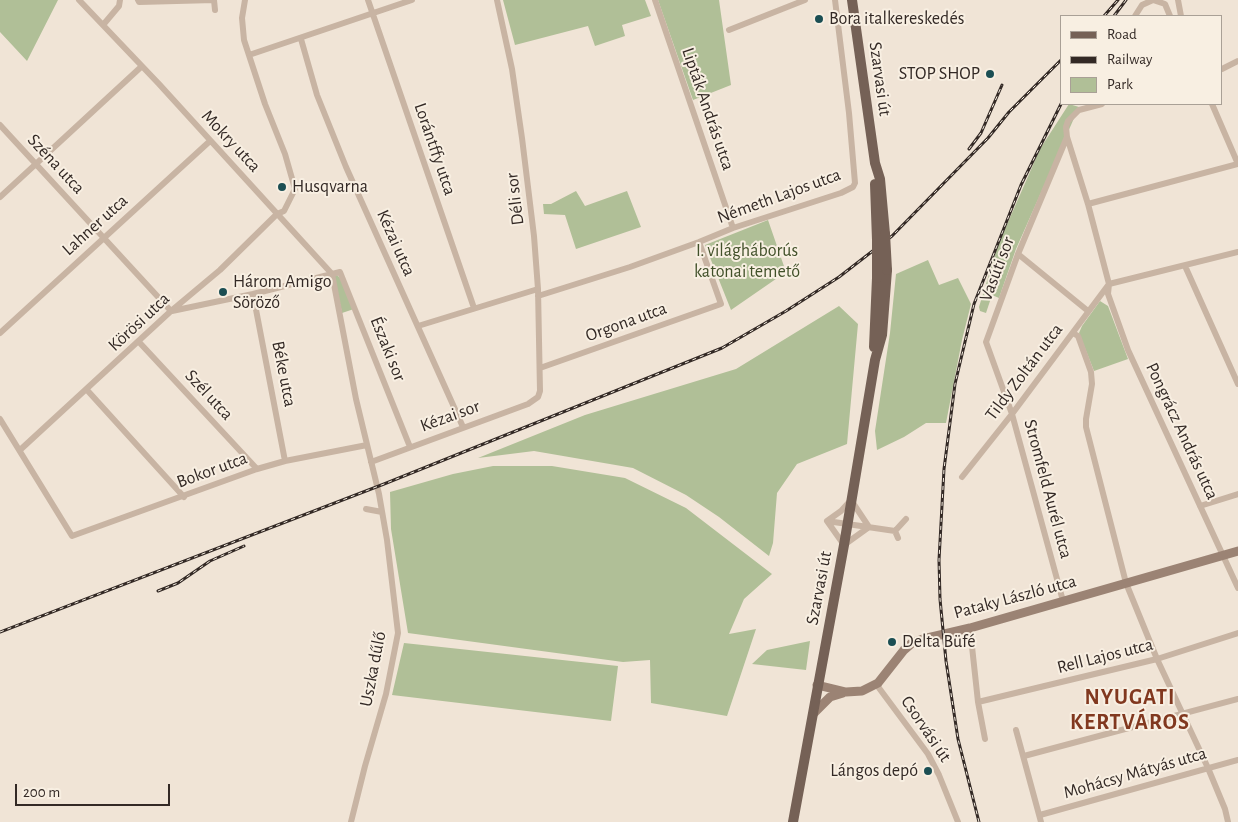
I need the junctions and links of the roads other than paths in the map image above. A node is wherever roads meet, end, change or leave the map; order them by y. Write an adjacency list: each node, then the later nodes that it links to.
1 (80, 0): 19 (street, Mokry utca)
2 (120, 0): 19 (street)
3 (138, 0): 4 (street)
4 (214, 0): 14 (street)
5 (244, 0): 22 (street)
6 (368, 0): 15 (street, Lorántffy utca)
7 (412, 0): 15 (street)
8 (497, 0): 46 (street, Déli sor)
9 (655, 0): 37 (street, Lipták András utca)
10 (805, 0): 20 (street)
11 (835, 0): 37 (street, Németh Lajos utca)
12 (852, 0): 39 (main road, Szarvasi út)
13 (1178, 0): 18 (street)
14 (215, 10)
15 (374, 14): 21 (street); 49 (street, Lorántffy utca)
16 (1136, 15): 17 (street)
17 (1170, 15)
18 (1181, 15)
19 (103, 25): 24 (street, Mokry utca)
20 (729, 30)
21 (301, 39): 22 (street); 52 (street, Kézai utca)
22 (249, 55): 36 (street)
23 (1238, 61): 25 (street)
24 (142, 67): 31 (street, Mokry utca); 32 (street)
25 (1223, 68)
26 (1095, 105): 28 (street)
27 (1212, 105): 33 (street)
28 (1080, 107): 30 (street, Vasúti sor)
29 (0, 125): 32 (street, Széna utca)
30 (1067, 137): 35 (street, Pongrácz András utca); 42 (street, Vasúti sor)
31 (210, 141): 36 (street, Mokry utca); 38 (street, Lahner utca)
32 (36, 163): 34 (street); 38 (street, Széna utca)
33 (1238, 164): 35 (street)
34 (0, 196)
35 (1088, 204): 45 (street, Pongrácz András utca)
36 (277, 214): 44 (street, Mokry utca); 50 (street, Körösi utca)
37 (733, 228): 40 (street, Németh Lajos utca)
38 (104, 237): 50 (street, Széna utca); 53 (street, Lahner utca)
39 (881, 237): 56 (main road, Szarvasi út, bridge); 56 (main road, Szarvasi út, bridge)
40 (699, 242): 48 (street, Németh Lajos utca); 57 (street, Orgona utca)
41 (1238, 252): 43 (street)
42 (1018, 254): 51 (street); 61 (street, Vasúti sor)
43 (1185, 266): 45 (street); 58 (street)
44 (332, 274): 47 (street); 64 (street); 65 (street, Északi sor)
45 (1109, 284): 51 (street, Tildy Zoltán utca); 74 (street, Pongrácz András utca)
46 (538, 289): 48 (street, Déli sor); 49 (street)
47 (253, 294): 50 (street); 67 (street, Béke utca)
48 (538, 296): 57 (street, Déli sor)
49 (474, 308): 52 (street)
50 (171, 311): 55 (street, Körösi utca)
51 (1088, 311): 54 (street, Tildy Zoltán utca)
52 (418, 326): 63 (street, Kézai utca)
53 (0, 333)
54 (1073, 333): 61 (street, Tildy Zoltán utca); 84 (street)
55 (139, 342): 59 (street, Körösi utca); 69 (street, Szél utca)
56 (875, 360): 73 (main road, Szarvasi út)
57 (540, 368): 60 (street, Déli sor)
58 (1238, 384)
59 (87, 390): 66 (street, Körösi utca); 72 (street)
60 (538, 397): 63 (street, Kézai sor)
61 (1012, 414): 70 (street, Tildy Zoltán utca); 86 (street, Stromfeld Aurél utca)
62 (0, 419): 66 (street)
63 (462, 427): 65 (street, Kézai sor)
64 (367, 445): 67 (street, Bokor utca); 68 (street)
65 (410, 447): 68 (street, Kézai sor)
66 (20, 450): 72 (street, Bokor utca)
67 (285, 461): 69 (street, Bokor utca)
68 (371, 462): 76 (street, Uszka dűlő)
69 (257, 469): 72 (street, Bokor utca)
70 (962, 477)
71 (1238, 494): 74 (street)
72 (184, 496)
73 (851, 500): 78 (street); 79 (main road, Szarvasi út); 80 (street)
74 (1200, 506): 83 (street, Pongrácz András utca)
75 (366, 509): 76 (street)
76 (382, 512): 103 (street, Uszka dűlő)
77 (906, 519): 80 (street)
78 (825, 520): 79 (street); 81 (street)
79 (847, 524): 80 (street); 81 (main road, Szarvasi út)
80 (869, 527): 81 (street)
81 (844, 544): 91 (main road, Szarvasi út)
82 (1238, 551): 83 (street, Pataky László utca)
83 (1223, 556): 84 (street, Pataky László utca); 85 (street, Pongrácz András utca)
84 (1126, 584): 86 (street, Pataky László utca); 89 (street)
85 (1238, 588)
86 (1063, 602): 87 (street, Pataky László utca)
87 (970, 628): 90 (street, Pataky László utca); 94 (street)
88 (1238, 633): 89 (street, Rell Lajos utca)
89 (1157, 659): 94 (street, Rell Lajos utca); 96 (street)
90 (878, 683): 92 (street); 105 (street, Csorvási út)
91 (817, 685): 92 (street); 95 (main road, Szarvasi út)
92 (846, 692): 95 (street)
93 (1238, 699): 96 (street)
94 (978, 702): 98 (street)
95 (813, 714): 104 (main road, Szarvasi út)
96 (1184, 714): 99 (street); 101 (street)
97 (1016, 730): 99 (street)
98 (985, 739)
99 (1024, 756): 102 (street)
100 (1238, 760): 101 (street, Mohácsy Mátyás utca)
101 (1208, 768): 102 (street, Mohácsy Mátyás utca); 106 (street)
102 (1040, 819)
103 (352, 822)
104 (793, 822)
105 (958, 822)
106 (1228, 822)

